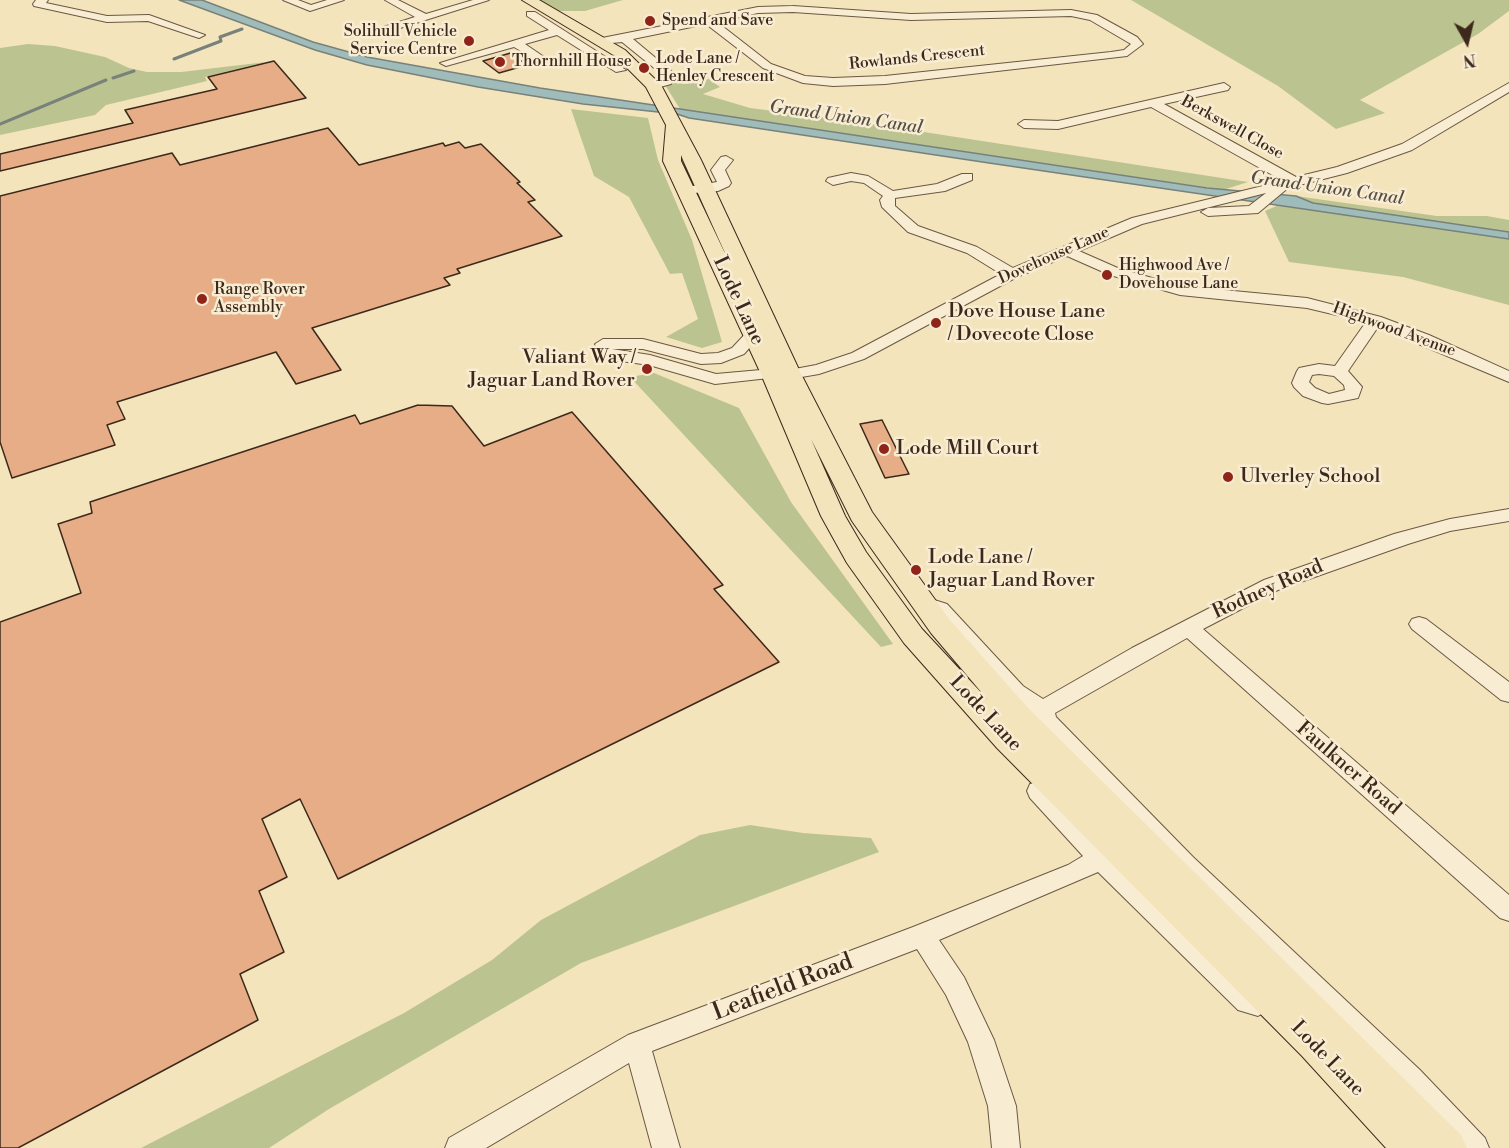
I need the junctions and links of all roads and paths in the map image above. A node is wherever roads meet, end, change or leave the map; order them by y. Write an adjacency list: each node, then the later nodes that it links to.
1 (43, 0): 12 (street)
2 (310, 0): 6 (street)
3 (339, 0): 6 (street)
4 (390, 0): 8 (street)
5 (484, 0): 8 (street)
6 (293, 2)
7 (530, 7): 10 (main road, Lode Lane)
8 (425, 18): 11 (street)
9 (708, 20): 9 (street, Rowlands Crescent); 13 (street)
10 (560, 28): 14 (main road, Lode Lane); 15 (street); 18 (street, Lode Lane)
11 (378, 32)
12 (199, 35)
13 (624, 38): 14 (street); 19 (street)
14 (602, 41): 19 (main road, Lode Lane)
15 (515, 43): 16 (street); 17 (street)
16 (543, 61)
17 (454, 64)
18 (620, 70)
19 (653, 86): 28 (main road, Lode Lane)
20 (1509, 87): 27 (street, Dovehouse Lane)
21 (1226, 88): 22 (street, Berkswell Close)
22 (1152, 103): 23 (street, Berkswell Close); 27 (street, Berkswell Close)
23 (1024, 124)
24 (726, 160): 28 (street)
25 (836, 178): 30 (street)
26 (956, 178): 30 (street)
27 (1295, 182): 29 (street, Dovehouse Lane)
28 (695, 190): 35 (main road, Lode Lane); 37 (main road, Lode Lane)
29 (1274, 190): 31 (street, Dovehouse Lane); 31 (street, Dovehouse Lane)
30 (891, 195): 33 (street)
31 (1192, 205): 32 (street, Dovehouse Lane)
32 (1065, 250): 33 (street, Dovehouse Lane); 34 (street, Highwood Avenue)
33 (1012, 274): 37 (street, Dovehouse Lane)
34 (1375, 320): 36 (street); 38 (street, Highwood Avenue)
35 (753, 334): 37 (main road, Lode Lane); 37 (street, Dovehouse Lane)
36 (1339, 372)
37 (781, 374): 40 (main road, Lode Lane); 46 (main road, Lode Lane)
38 (1509, 377)
39 (1509, 515): 42 (street, Rodney Road)
40 (924, 604): 44 (street, Lode Lane); 46 (main road, Lode Lane)
41 (1419, 624): 43 (street)
42 (1188, 627): 44 (street, Rodney Road); 47 (street, Faulkner Road)
43 (1509, 694)
44 (1043, 709): 55 (street, Lode Lane)
45 (1038, 792): 46 (street)
46 (1118, 848): 48 (street, Leafield Road); 53 (main road, Lode Lane); 54 (main road, Lode Lane)
47 (1509, 910)
48 (922, 935): 49 (street, Leafield Road); 52 (street)
49 (637, 1044): 50 (street, Leafield Road); 51 (street)
50 (459, 1148)
51 (666, 1148)
52 (1006, 1148)
53 (1411, 1148)
54 (1448, 1148)
55 (1475, 1148)

